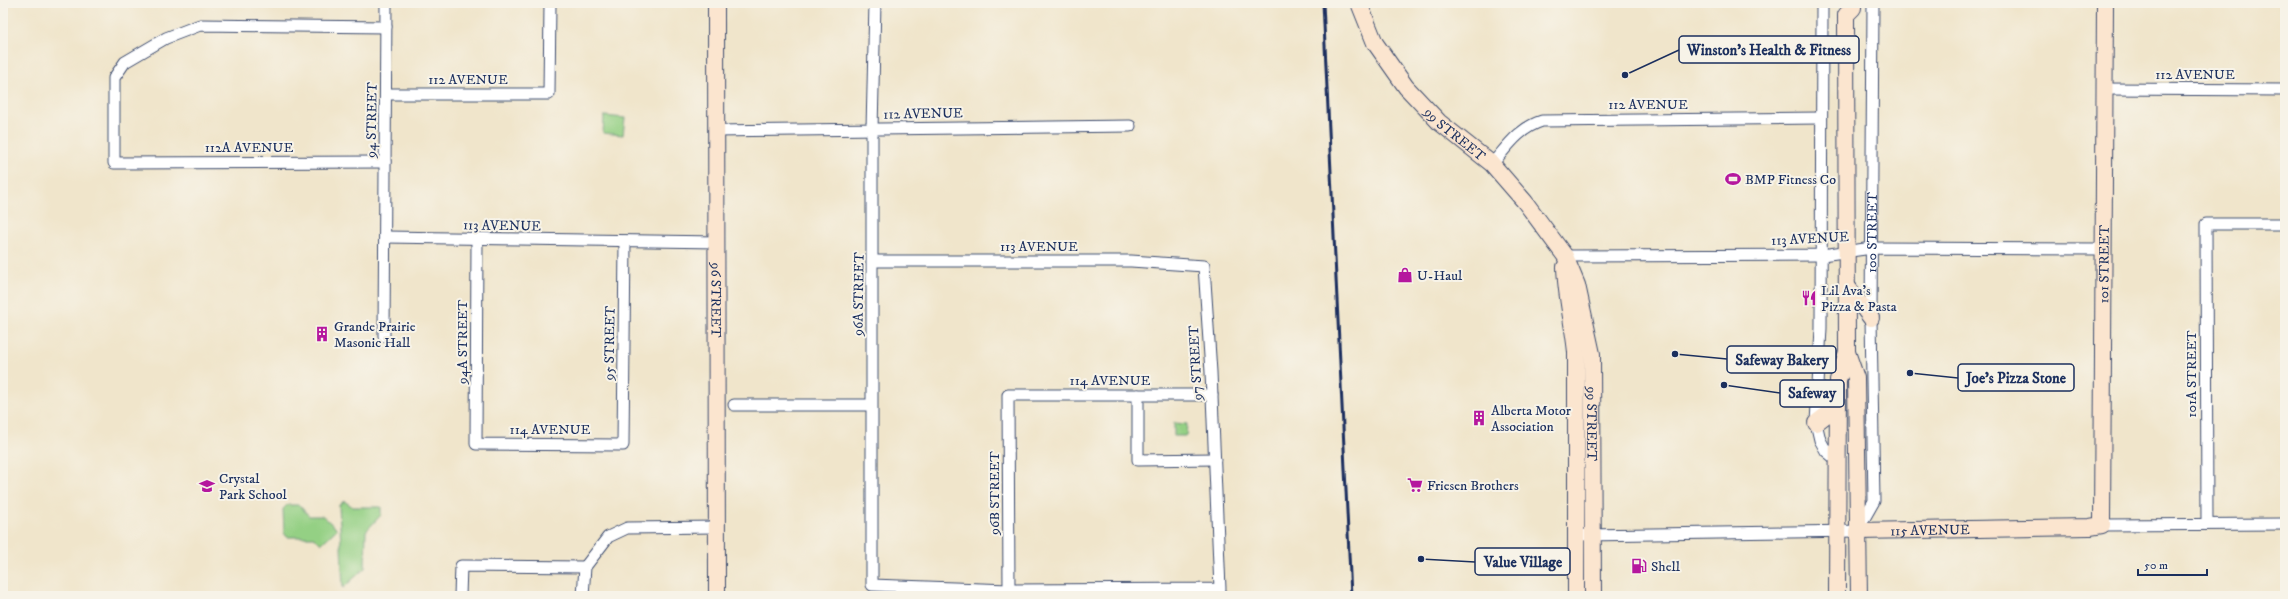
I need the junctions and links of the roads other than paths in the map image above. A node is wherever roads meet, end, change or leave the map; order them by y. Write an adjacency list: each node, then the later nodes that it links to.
1 (386, 3): 10 (street, 94 STREET)
2 (550, 3): 13 (street, 112 AVENUE)
3 (716, 3): 17 (main road, 96 STREET)
4 (875, 3): 16 (street, 96A STREET)
5 (1359, 3): 19 (main road, 99 STREET)
6 (1822, 3): 14 (street)
7 (1873, 3): 25 (street, 100 STREET)
8 (2105, 3): 11 (main road, 101 STREET)
9 (1846, 7): 27 (main road, 100 STREET)
10 (386, 27): 13 (street, 94 STREET); 18 (street, 112A AVENUE)
11 (2106, 89): 12 (street, 112 AVENUE); 26 (main road, 101 STREET)
12 (2285, 90)
13 (387, 94): 18 (street, 94 STREET)
14 (1821, 118): 19 (street, 112 AVENUE); 28 (street)
15 (1130, 126): 16 (street, 112 AVENUE)
16 (872, 129): 17 (street, 112 AVENUE); 30 (street, 96A STREET)
17 (717, 131): 24 (main road, 96 STREET)
18 (385, 162): 21 (street, 94 STREET)
19 (1492, 164): 29 (main road, 99 STREET)
20 (2285, 224): 48 (street, 101A STREET)
21 (386, 237): 22 (street, 113 AVENUE); 34 (street)
22 (477, 240): 23 (street, 113 AVENUE); 43 (street, 94A STREET)
23 (625, 241): 24 (street, 113 AVENUE); 44 (street, 95 STREET)
24 (717, 242): 50 (main road, 96 STREET)
25 (1872, 248): 26 (street, 113 AVENUE); 27 (street, 113 AVENUE); 33 (street, 100 STREET)
26 (2104, 248): 47 (main road, 101 STREET)
27 (1847, 251): 28 (street, 113 AVENUE); 32 (main road, 100 STREET)
28 (1822, 254): 29 (street, 113 AVENUE); 42 (street)
29 (1565, 256): 53 (main road, 99 STREET); 54 (main road, 99 STREET)
30 (873, 261): 31 (street, 113 AVENUE); 40 (street, 96A STREET)
31 (1204, 266): 38 (street, 97 STREET)
32 (1847, 286): 33 (main road); 35 (main road, 100 STREET)
33 (1871, 318): 51 (street, 100 STREET)
34 (384, 336)
35 (1847, 352): 41 (main road, 100 STREET); 51 (main road, 100 STREET)
36 (1138, 394): 37 (street, 114 AVENUE); 38 (street, 114 AVENUE); 45 (street)
37 (1008, 395): 56 (street, 96B STREET)
38 (1212, 395): 45 (street, 97 STREET)
39 (734, 405): 40 (street)
40 (871, 405): 56 (street, 96A STREET)
41 (1838, 406): 42 (main road); 46 (main road, 100 STREET)
42 (1816, 423): 46 (street)
43 (476, 444): 44 (street, 114 AVENUE)
44 (623, 445)
45 (1215, 459): 56 (street, 97 STREET)
46 (1838, 461): 52 (main road, 100 STREET)
47 (2102, 524): 48 (street, 115 AVENUE); 51 (main road, 115 AVENUE)
48 (2207, 524): 49 (street, 115 AVENUE)
49 (2285, 524)
50 (717, 527): 55 (street); 59 (main road, 96 STREET)
51 (1857, 531): 52 (street, 115 AVENUE); 63 (main road, 100 STREET)
52 (1836, 532): 53 (street, 115 AVENUE); 62 (main road, 100 STREET)
53 (1591, 535): 54 (street, 115 AVENUE); 61 (main road, 99 STREET)
54 (1574, 536): 60 (main road, 99 STREET)
55 (585, 567): 57 (street); 58 (street)
56 (1009, 590)
57 (460, 596)
58 (583, 596)
59 (717, 596)
60 (1576, 596)
61 (1592, 596)
62 (1837, 596)
63 (1859, 596)

